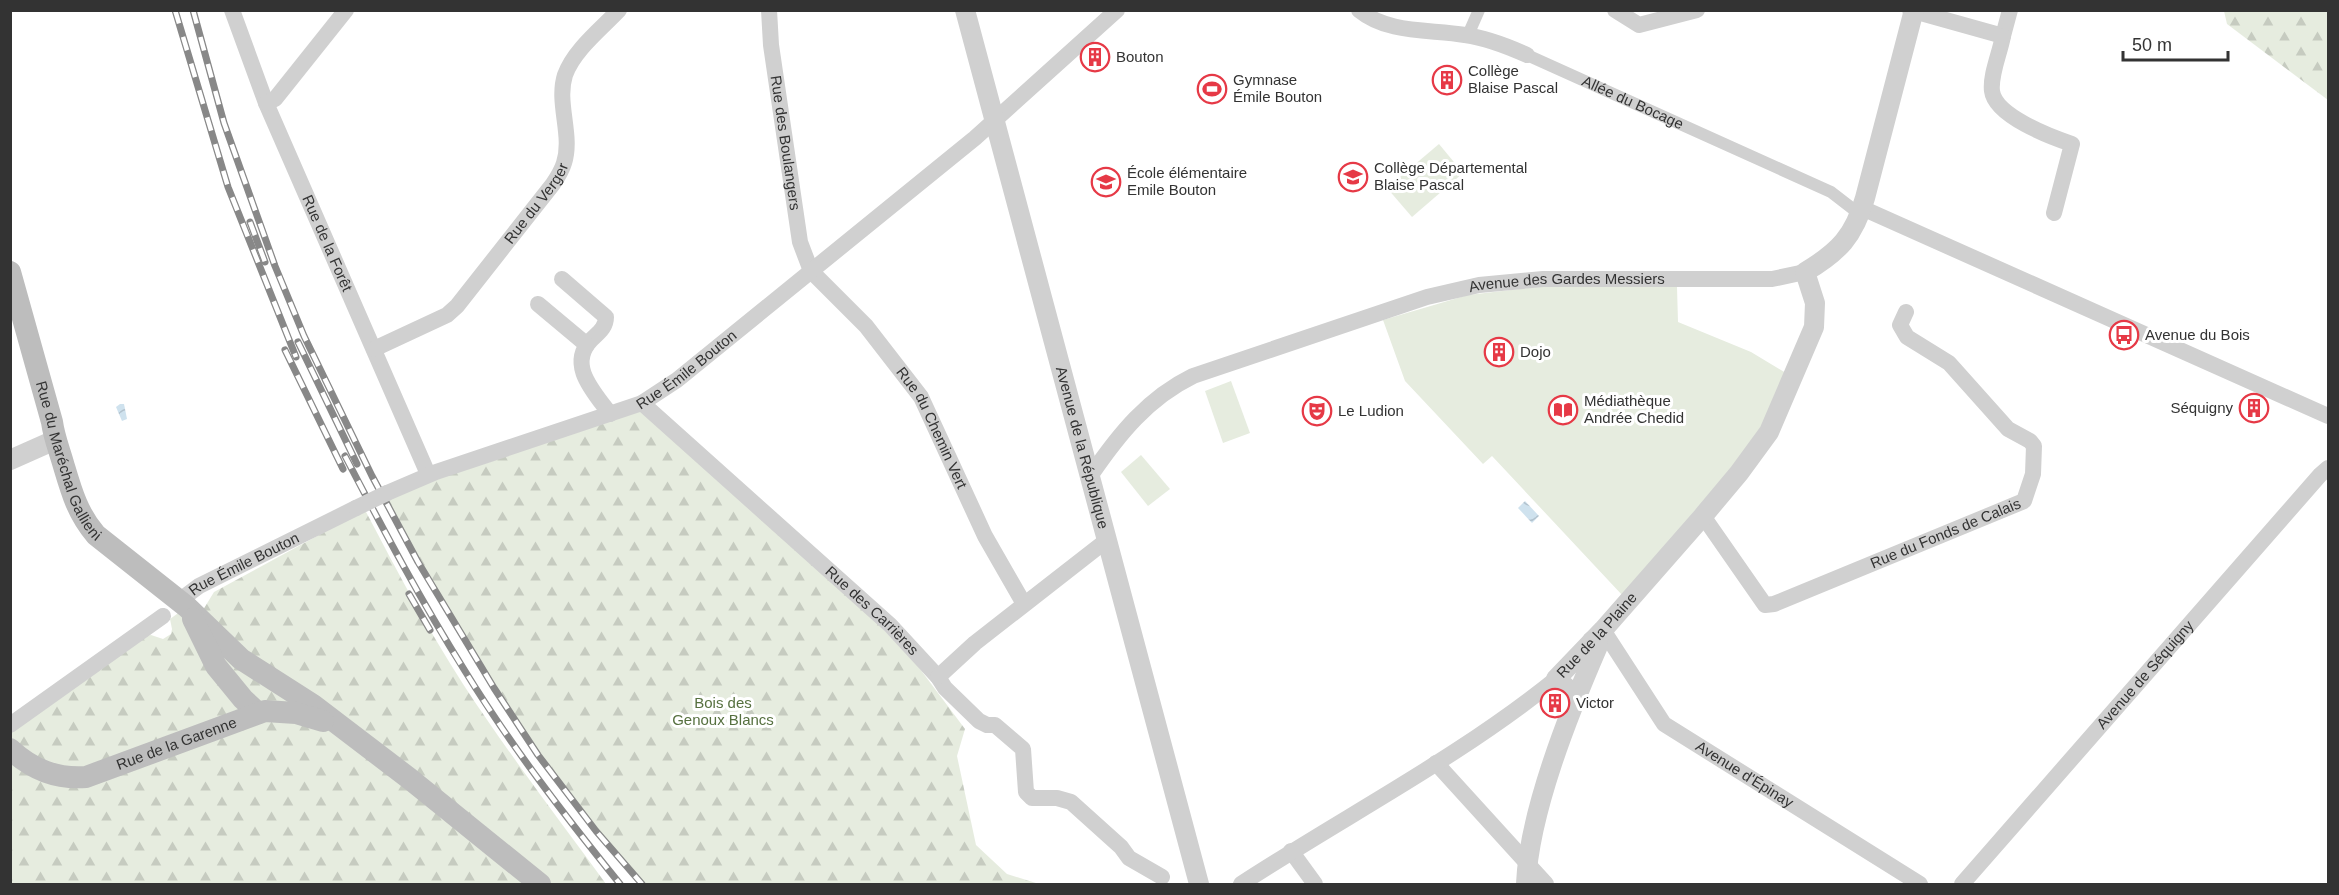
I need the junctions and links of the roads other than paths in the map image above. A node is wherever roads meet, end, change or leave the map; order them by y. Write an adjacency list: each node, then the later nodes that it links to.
1 (232, 10): 16 (street, Rue de la Forêt)
2 (346, 10): 16 (street)
3 (619, 10): 27 (street, Rue du Verger)
4 (769, 10): 20 (street, Rue des Boulangers)
5 (966, 10): 17 (street, Avenue de la République)
6 (1117, 10): 17 (street, Rue Émile Bouton)
7 (1359, 10): 13 (street, Allée du Bocage)
8 (1479, 10): 13 (street)
9 (1615, 10): 10 (street)
10 (1697, 10)
11 (2010, 10): 14 (street)
12 (1912, 11): 14 (street); 18 (street, Avenue des Gardes Messiers)
13 (1468, 35): 15 (street, Allée du Bocage)
14 (2004, 36): 19 (street)
15 (1527, 55): 18 (street, Allée du Bocage)
16 (266, 103): 27 (street, Rue de la Forêt)
17 (994, 121): 20 (street, Rue Émile Bouton); 35 (street, Avenue de la République)
18 (1861, 213): 22 (street, Avenue des Gardes Messiers); 30 (street)
19 (2054, 213)
20 (812, 271): 28 (street, Rue Émile Bouton); 38 (street, Rue du Chemin Vert)
21 (10, 272): 31 (main road, Rue du Maréchal Gallieni)
22 (1805, 272): 35 (street, Avenue des Gardes Messiers); 36 (street, Rue de la Plaine)
23 (562, 279): 26 (street)
24 (538, 304): 26 (street)
25 (1906, 312): 36 (street, Rue du Fonds de Calais)
26 (587, 345): 29 (street)
27 (374, 349): 34 (street, Rue de la Forêt)
28 (642, 403): 29 (street, Rue Émile Bouton); 41 (street, Rue des Carrières)
29 (610, 414): 34 (street, Rue Émile Bouton)
30 (2328, 416)
31 (54, 440): 32 (street); 39 (main road, Rue du Maréchal Gallieni)
32 (10, 460)
33 (2328, 468): 60 (street, Avenue de Séquigny)
34 (428, 474): 39 (street, Rue Émile Bouton, bridge)
35 (1091, 475): 37 (street, Avenue de la République)
36 (1703, 516): 40 (street, Rue de la Plaine)
37 (1107, 540): 38 (street); 54 (street, Avenue de la République)
38 (1024, 604): 41 (street)
39 (176, 608): 42 (main road, Rue du Maréchal Gallieni); 45 (main road, Rue du Maréchal Gallieni); 46 (street)
40 (1598, 636): 43 (street, Rue de la Plaine); 44 (street); 59 (street, Avenue d'Épinay)
41 (938, 676): 52 (street, Rue des Carrières)
42 (270, 679): 45 (main road); 47 (main road, Rue du Maréchal Gallieni)
43 (1556, 679): 44 (street); 49 (street, Rue de la Plaine)
44 (1576, 701): 51 (street)
45 (262, 712): 47 (main road, Rue de la Garenne); 48 (main road, Rue de la Garenne)
46 (10, 725)
47 (346, 731): 53 (main road)
48 (10, 749)
49 (1436, 763): 50 (street, Rue de la Plaine); 51 (street)
50 (1291, 851): 55 (street, Rue de la Plaine); 56 (street)
51 (1527, 863): 57 (street); 58 (street)
52 (1162, 877)
53 (540, 885)
54 (1199, 885)
55 (1240, 885)
56 (1315, 885)
57 (1526, 885)
58 (1546, 885)
59 (1920, 885)
60 (1962, 885)

